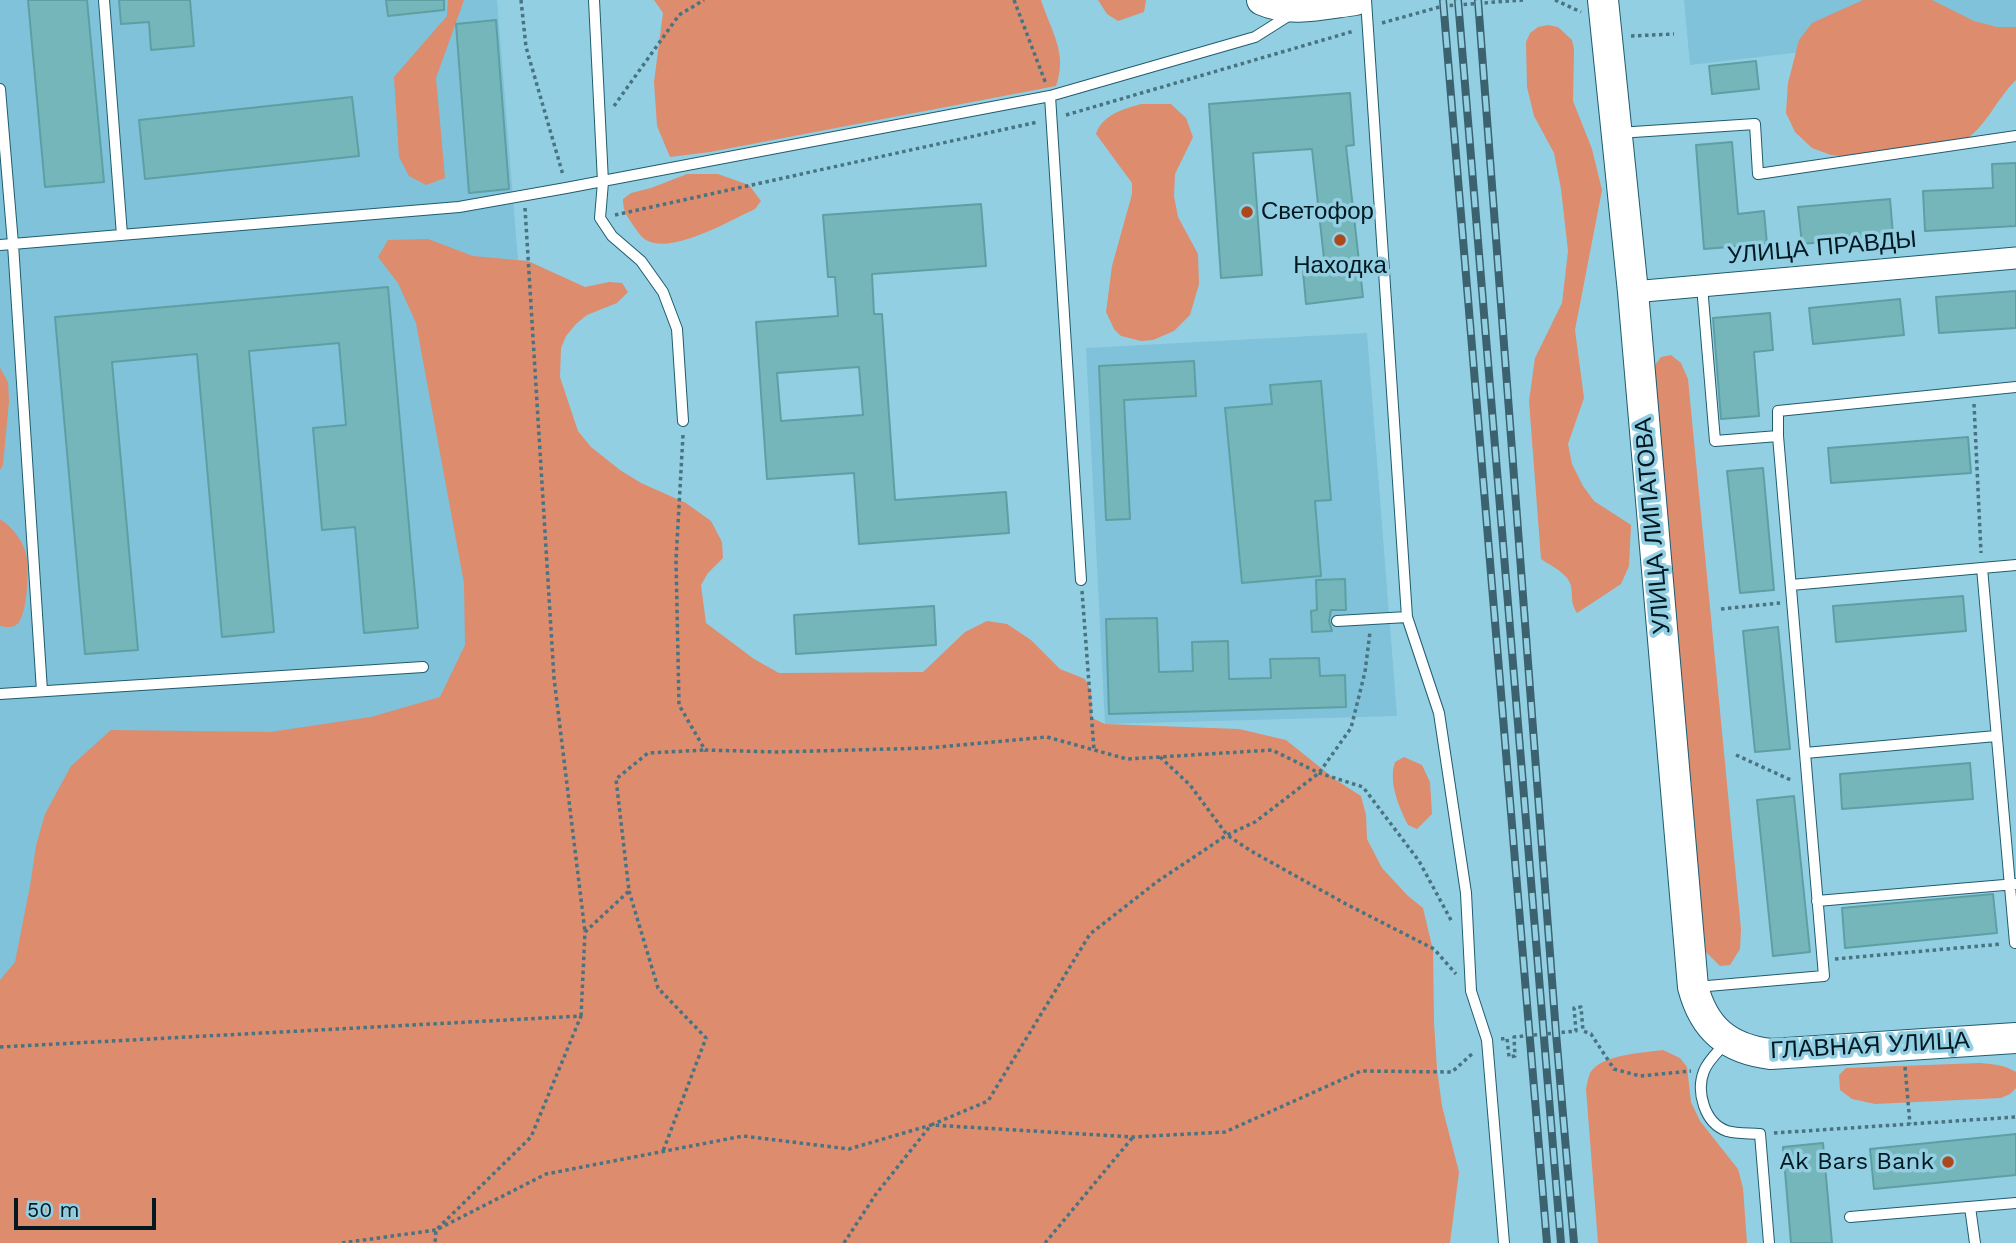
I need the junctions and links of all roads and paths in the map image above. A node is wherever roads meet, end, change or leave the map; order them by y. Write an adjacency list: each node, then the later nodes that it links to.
1 (104, 0): 19 (lane)
2 (521, 0): 17 (path)
3 (594, 0): 13 (lane)
4 (704, 0): 13 (path)
5 (1014, 0): 12 (path)
6 (1262, 0): 10 (street)
7 (1355, 0): 10 (street)
8 (1366, 0): 35 (lane)
9 (1603, 0): 14 (street, УЛИЦА ЛИПАТОВА)
10 (1302, 8): 12 (lane)
11 (0, 89): 20 (lane)
12 (1050, 96): 16 (lane); 31 (lane)
13 (600, 125): 16 (lane)
14 (1617, 133): 15 (lane); 24 (street, УЛИЦА ЛИПАТОВА)
15 (2016, 136)
16 (603, 182): 17 (lane); 27 (lane)
17 (566, 188): 18 (lane)
18 (525, 196): 19 (lane); 53 (path)
19 (122, 235): 20 (lane)
20 (13, 244): 21 (lane); 39 (lane)
21 (0, 245)
22 (2016, 258): 23 (street, УЛИЦА ПРАВДЫ)
23 (1702, 286): 24 (street, УЛИЦА ПРАВДЫ); 28 (lane)
24 (1633, 292): 57 (street, УЛИЦА ЛИПАТОВА)
25 (2016, 387): 26 (lane)
26 (1973, 391): 28 (lane); 30 (path)
27 (683, 421): 42 (path)
28 (1778, 436): 32 (lane)
29 (2016, 565): 30 (lane)
30 (1982, 568): 32 (lane); 41 (lane)
31 (1081, 580): 43 (path)
32 (1791, 585): 33 (lane)
33 (1792, 602): 34 (path); 44 (lane)
34 (1721, 609)
35 (1407, 617): 36 (lane); 55 (lane)
36 (1371, 619): 37 (lane); 47 (path)
37 (1337, 621)
38 (422, 667): 39 (lane)
39 (42, 691): 40 (lane)
40 (0, 694)
41 (1996, 736): 44 (lane); 50 (lane)
42 (705, 750): 43 (path); 51 (path)
43 (1094, 750): 46 (path)
44 (1805, 753): 48 (lane)
45 (1736, 755): 48 (path)
46 (1160, 757): 47 (path); 49 (path)
47 (1319, 773): 49 (path); 55 (path)
48 (1808, 788): 52 (lane)
49 (1227, 835): 58 (path); 68 (path)
50 (2012, 884): 52 (lane); 54 (lane)
51 (629, 891): 53 (path); 71 (path)
52 (1817, 901): 56 (lane)
53 (585, 932): 59 (path)
54 (2015, 943): 56 (path)
55 (1470, 955): 58 (lane)
56 (1822, 960): 57 (lane)
57 (1693, 987): 62 (street, УЛИЦА ЛИПАТОВА)
58 (1471, 991): 61 (lane)
59 (581, 1016): 64 (path); 75 (path)
60 (2016, 1038): 63 (street, ГЛАВНАЯ УЛИЦА)
61 (1487, 1040): 65 (path); 70 (path); 80 (lane)
62 (1727, 1041): 63 (street, ГЛАВНАЯ УЛИЦА); 65 (lane)
63 (1904, 1045): 67 (path)
64 (0, 1047)
65 (1704, 1069): 69 (lane)
66 (2016, 1117): 67 (path)
67 (1910, 1124): 69 (path)
68 (931, 1125): 70 (path); 71 (path); 78 (path)
69 (1760, 1134): 81 (lane)
70 (1133, 1137): 79 (path)
71 (663, 1152): 75 (path)
72 (2016, 1203): 73 (lane)
73 (1970, 1207): 74 (lane); 82 (lane)
74 (1850, 1217)
75 (436, 1230): 76 (path); 77 (path)
76 (342, 1243)
77 (435, 1243)
78 (844, 1243)
79 (1045, 1243)
80 (1504, 1243)
81 (1769, 1243)
82 (1975, 1243)

